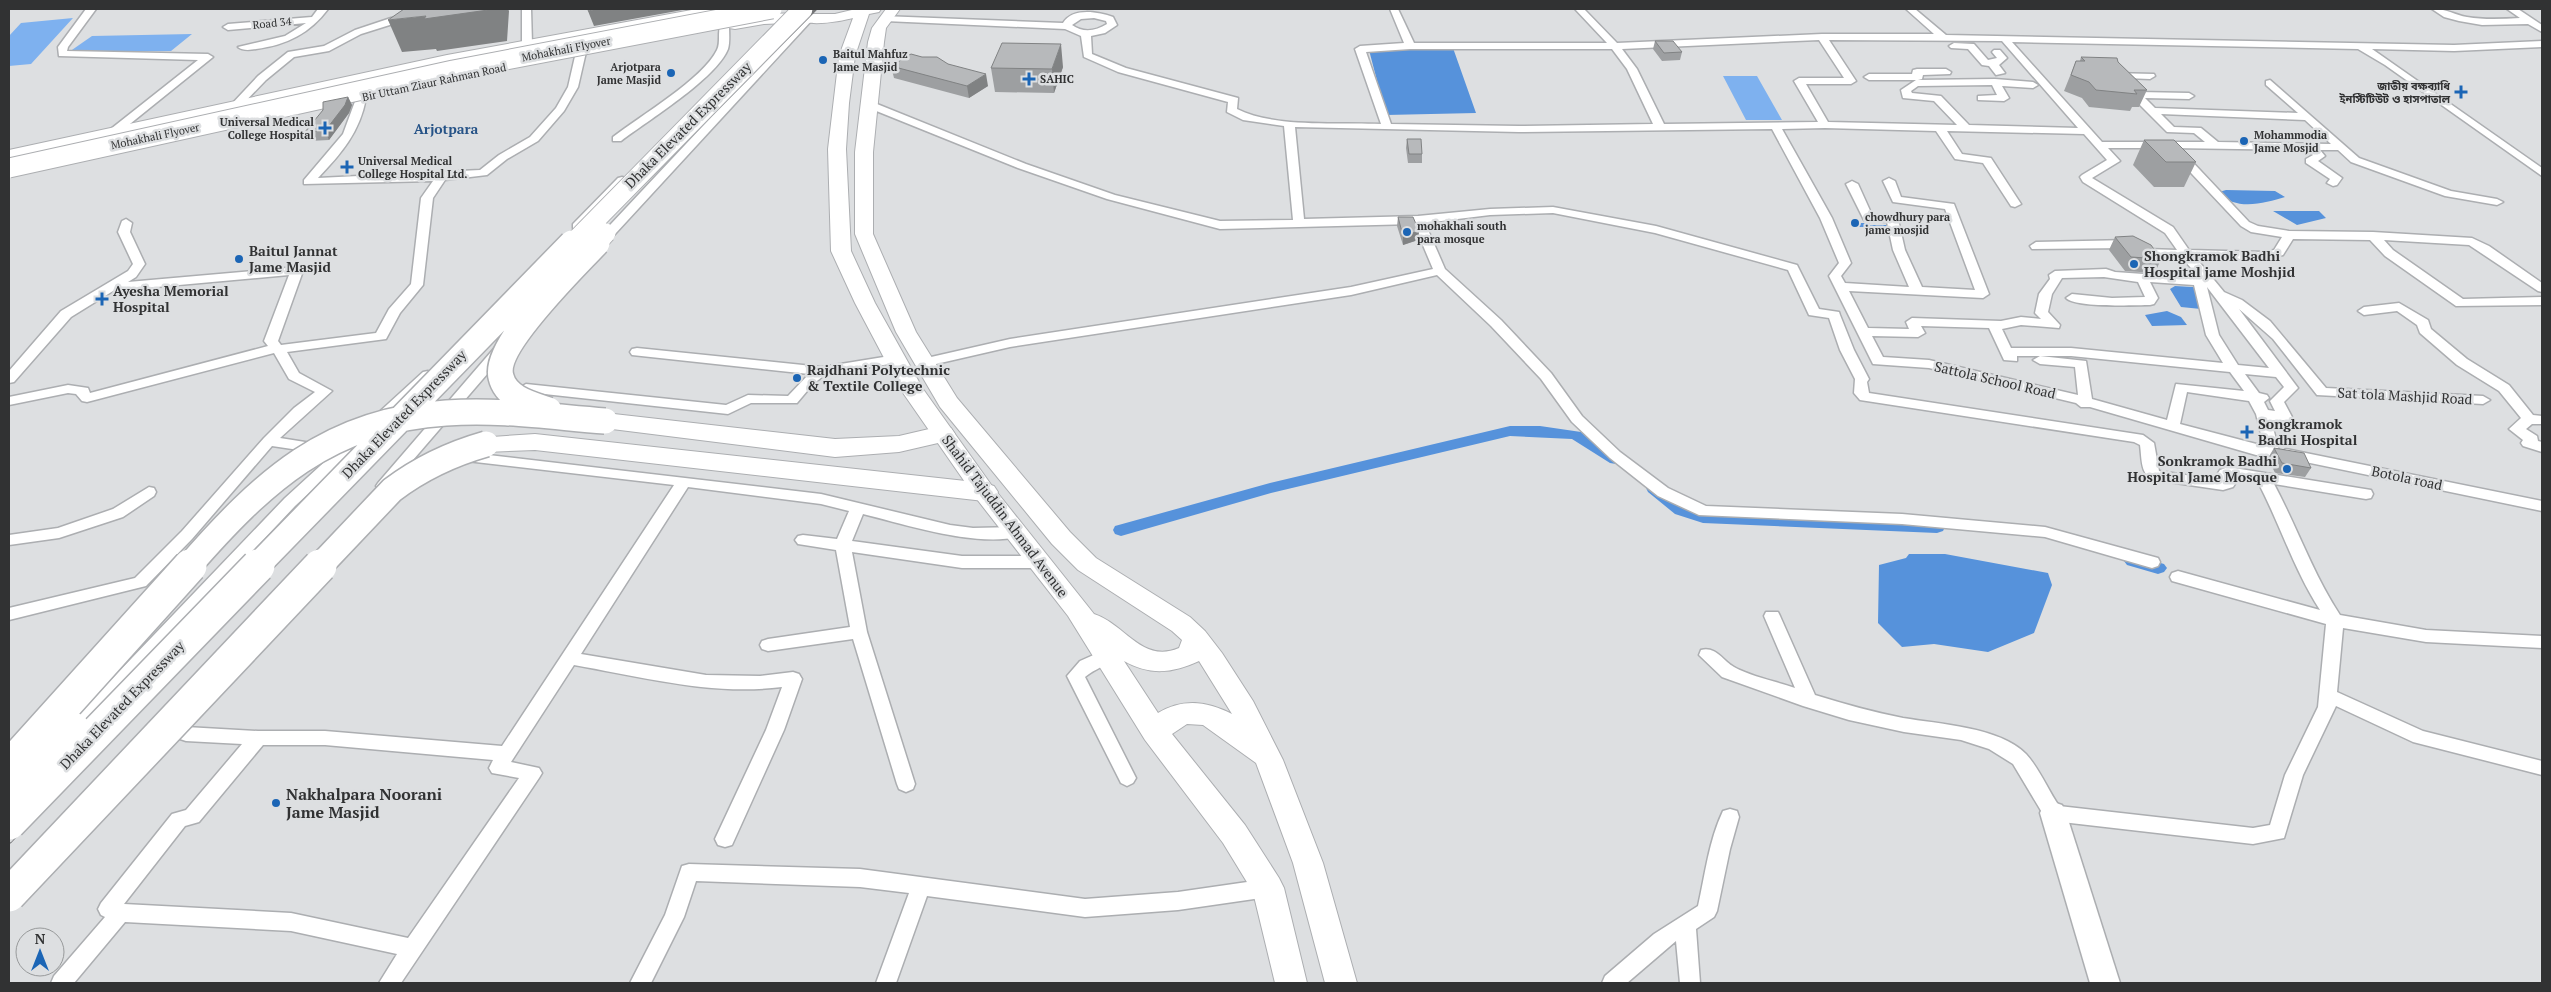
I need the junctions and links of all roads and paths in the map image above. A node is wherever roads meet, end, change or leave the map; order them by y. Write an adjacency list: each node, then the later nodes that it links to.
1 (91, 9): 61 (street)
2 (323, 9): 16 (street)
3 (431, 9): 50 (street)
4 (526, 9): 29 (street)
5 (731, 9): 29 (highway, Bir Uttam Ziaur Rahman Road)
6 (753, 9): 69 (highway, Mohakhali Flyover, bridge)
7 (772, 9): 72 (highway, Mohakhali Flyover, bridge)
8 (1394, 9): 30 (street)
9 (1579, 9): 31 (street)
10 (1910, 9): 25 (street)
11 (2436, 9): 17 (street)
12 (2512, 9): 17 (street)
13 (878, 12): 15 (main road, Bir Uttam Ziaur Rahman Road); 19 (street); 36 (main road, Shahid Tajuddin Ahmad Avenue); 49 (main road, Shahid Tajuddin Ahmad Avenue)
14 (1086, 12): 19 (street); 22 (street)
15 (799, 15): 18 (highway, Bir Uttam Ziaur Rahman Road); 36 (main road); 38 (highway, Dhaka Elevated Expressway, bridge); 128 (street); 165 (highway, Dhaka Elevated Expressway, bridge); 166 (street)
16 (316, 18): 20 (street, Road 34); 33 (street)
17 (2531, 21): 21 (street)
18 (724, 26): 34 (highway, Bir Uttam Ziaur Rahman Road); 62 (street)
19 (1067, 26): 22 (street)
20 (228, 27)
21 (2542, 28)
22 (1086, 34): 54 (street)
23 (1925, 36): 24 (street); 25 (street); 39 (street)
24 (1822, 37): 31 (street); 53 (street)
25 (1943, 37): 26 (street)
26 (1989, 37): 27 (street); 44 (street)
27 (2003, 37): 32 (street); 60 (street)
28 (2542, 44): 32 (street)
29 (527, 46): 37 (street); 50 (highway, Bir Uttam Ziaur Rahman Road)
30 (1410, 46): 31 (street); 57 (street)
31 (1615, 46): 58 (street)
32 (2360, 46): 71 (street)
33 (243, 47)
34 (581, 52): 37 (highway, Bir Uttam Ziaur Rahman Road); 75 (street)
35 (1997, 52): 39 (street)
36 (847, 56): 105 (main road, Shahid Tajuddin Ahmad Avenue)
37 (547, 58): 47 (highway, Bir Uttam Ziaur Rahman Road)
38 (751, 62): 121 (highway, bridge); 169 (highway, Dhaka Elevated Expressway, bridge)
39 (1992, 63): 41 (street)
40 (2150, 76): 45 (street)
41 (1869, 77)
42 (1995, 82): 44 (street); 48 (street); 56 (street)
43 (2270, 83): 52 (street)
44 (2033, 84): 56 (street)
45 (2136, 95): 46 (street); 51 (street)
46 (2189, 96)
47 (361, 98): 73 (highway, Bir Uttam Ziaur Rahman Road); 75 (street)
48 (1982, 98)
49 (868, 104): 83 (street); 107 (main road, Shahid Tajuddin Ahmad Avenue)
50 (234, 107): 61 (highway, Bir Uttam Ziaur Rahman Road)
51 (2153, 111): 52 (street); 65 (street)
52 (2307, 116): 67 (street)
53 (1823, 122): 55 (street); 56 (street); 59 (street)
54 (1289, 124): 57 (street); 83 (street)
55 (1776, 126): 58 (street); 94 (street, Sattola School Road)
56 (1964, 126)
57 (1387, 127): 58 (street)
58 (1660, 127)
59 (1940, 129): 60 (street); 80 (street)
60 (2086, 131): 63 (street)
61 (111, 134): 68 (highway, Bir Uttam Ziaur Rahman Road)
62 (618, 139)
63 (2098, 144): 64 (street); 87 (street)
64 (2171, 145): 65 (street); 84 (street)
65 (2215, 145): 66 (street)
66 (2311, 147): 67 (street); 77 (street)
67 (2338, 147): 79 (street)
68 (9, 156)
69 (9, 161)
70 (2542, 164): 71 (street)
71 (2528, 165): 74 (street)
72 (9, 168)
73 (9, 173)
74 (2542, 173)
75 (441, 177): 102 (street)
76 (1889, 181): 96 (street)
77 (2334, 183)
78 (1852, 184): 96 (street)
79 (2497, 202)
80 (2015, 204)
81 (1418, 220): 83 (street); 88 (street); 129 (street)
82 (126, 223): 93 (street)
83 (1298, 224)
84 (2289, 235): 85 (street); 87 (street)
85 (2373, 236): 89 (street); 98 (street)
86 (2036, 246): 87 (street)
87 (2185, 253): 92 (street)
88 (1440, 271): 107 (street); 141 (street)
89 (2524, 277): 90 (street); 95 (street)
90 (2542, 277)
91 (2142, 278): 92 (street); 97 (street); 100 (street)
92 (2210, 286): 108 (street); 110 (street); 115 (street, Sat tola Mashjid Road)
93 (112, 287): 102 (street); 111 (street)
94 (1842, 287): 96 (street); 101 (street, Sattola School Road)
95 (2542, 288)
96 (1918, 290)
97 (2072, 298)
98 (2542, 301)
99 (2364, 311): 120 (street)
100 (1993, 324): 101 (street); 104 (street)
101 (1865, 332): 118 (street, Sattola School Road)
102 (278, 348): 117 (street); 124 (street)
103 (637, 352): 109 (street)
104 (2006, 352): 106 (street); 118 (street)
105 (896, 359): 109 (street); 123 (main road, Shahid Tajuddin Ahmad Avenue)
106 (2170, 361): 108 (street); 112 (street)
107 (923, 363): 148 (main road, Shahid Tajuddin Ahmad Avenue)
108 (2236, 369): 110 (street); 114 (street)
109 (822, 371): 113 (street)
110 (2278, 373): 116 (street)
111 (9, 379)
112 (2181, 387): 114 (street); 122 (street)
113 (526, 388)
114 (2256, 398): 116 (street); 119 (street)
115 (2483, 400)
116 (2277, 401): 119 (street)
117 (9, 402)
118 (2086, 404): 122 (street, Sattola School Road)
119 (2263, 414): 127 (street)
120 (2535, 420): 125 (street)
121 (605, 421): 123 (highway); 161 (highway, bridge)
122 (2173, 426): 127 (street, Sattola School Road)
123 (942, 434): 132 (main road, Shahid Tajuddin Ahmad Avenue)
124 (269, 441): 126 (street); 144 (street)
125 (2542, 447)
126 (319, 448)
127 (2272, 451): 134 (street, Botola road)
128 (414, 452): 130 (street); 171 (street)
129 (2264, 478): 133 (street); 146 (street)
130 (684, 482): 135 (street); 153 (street)
131 (149, 492): 137 (street)
132 (984, 492): 136 (main road, Shahid Tajuddin Ahmad Avenue); 171 (highway, bridge)
133 (2366, 494)
134 (2542, 506)
135 (857, 509): 136 (street); 139 (street)
136 (1017, 532): 140 (main road, Shahid Tajuddin Ahmad Avenue)
137 (9, 540)
138 (803, 540): 139 (street)
139 (844, 544): 140 (street); 147 (street)
140 (1039, 562): 143 (main road, Shahid Tajuddin Ahmad Avenue)
141 (2152, 562)
142 (2178, 577): 146 (street)
143 (1077, 609): 148 (main road); 151 (main road, Shahid Tajuddin Ahmad Avenue)
144 (9, 614)
145 (1772, 616): 155 (street)
146 (2335, 620): 149 (street); 154 (street)
147 (859, 632): 150 (street); 164 (street)
148 (1196, 638): 160 (main road, Shahid Tajuddin Ahmad Avenue)
149 (2542, 642)
150 (768, 645)
151 (1107, 655): 156 (main road, Shahid Tajuddin Ahmad Avenue); 163 (street)
152 (1707, 655): 155 (street)
153 (569, 658): 159 (street); 170 (street)
154 (2330, 696): 162 (street); 167 (street)
155 (1809, 701): 167 (street)
156 (1155, 732): 160 (main road); 173 (main road, Shahid Tajuddin Ahmad Avenue)
157 (186, 734): 158 (street)
158 (258, 738): 159 (street); 174 (street)
159 (506, 754): 176 (street)
160 (1269, 760): 182 (main road, Shahid Tajuddin Ahmad Avenue)
161 (9, 767)
162 (2542, 768)
163 (1127, 778)
164 (906, 784)
165 (9, 793)
166 (9, 798)
167 (2053, 813): 185 (street)
168 (1730, 817): 175 (street)
169 (9, 823)
170 (725, 839)
171 (18, 885)
172 (921, 886): 173 (street); 179 (street); 180 (street)
173 (1268, 888): 181 (main road, Shahid Tajuddin Ahmad Avenue)
174 (120, 913): 176 (street); 177 (street)
175 (1685, 923): 183 (street); 184 (street)
176 (412, 948): 178 (street)
177 (61, 983)
178 (389, 983)
179 (640, 983)
180 (886, 983)
181 (1291, 983)
182 (1341, 983)
183 (1612, 983)
184 (1690, 983)
185 (2105, 983)

